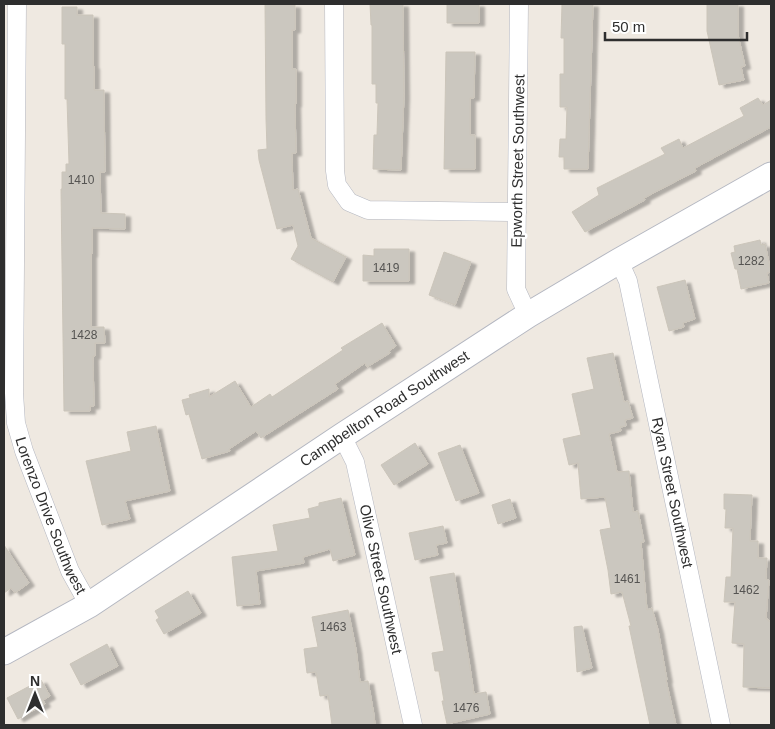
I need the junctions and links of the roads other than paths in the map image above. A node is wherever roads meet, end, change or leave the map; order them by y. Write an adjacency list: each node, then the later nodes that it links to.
1 (17, 4): 9 (street, Lorenzo Drive Southwest)
2 (334, 4): 5 (street)
3 (519, 4): 5 (street, Epworth Street Southwest)
4 (771, 175): 6 (main road, Campbellton Road Southwest)
5 (517, 212): 7 (street, Epworth Street Southwest)
6 (619, 261): 7 (main road, Campbellton Road Southwest); 12 (street, Ryan Street Southwest)
7 (528, 315): 8 (main road, Campbellton Road Southwest)
8 (342, 436): 9 (main road, Campbellton Road Southwest); 11 (street, Olive Street Southwest)
9 (89, 605): 10 (main road, Campbellton Road Southwest)
10 (4, 652)
11 (413, 725)
12 (721, 725)

